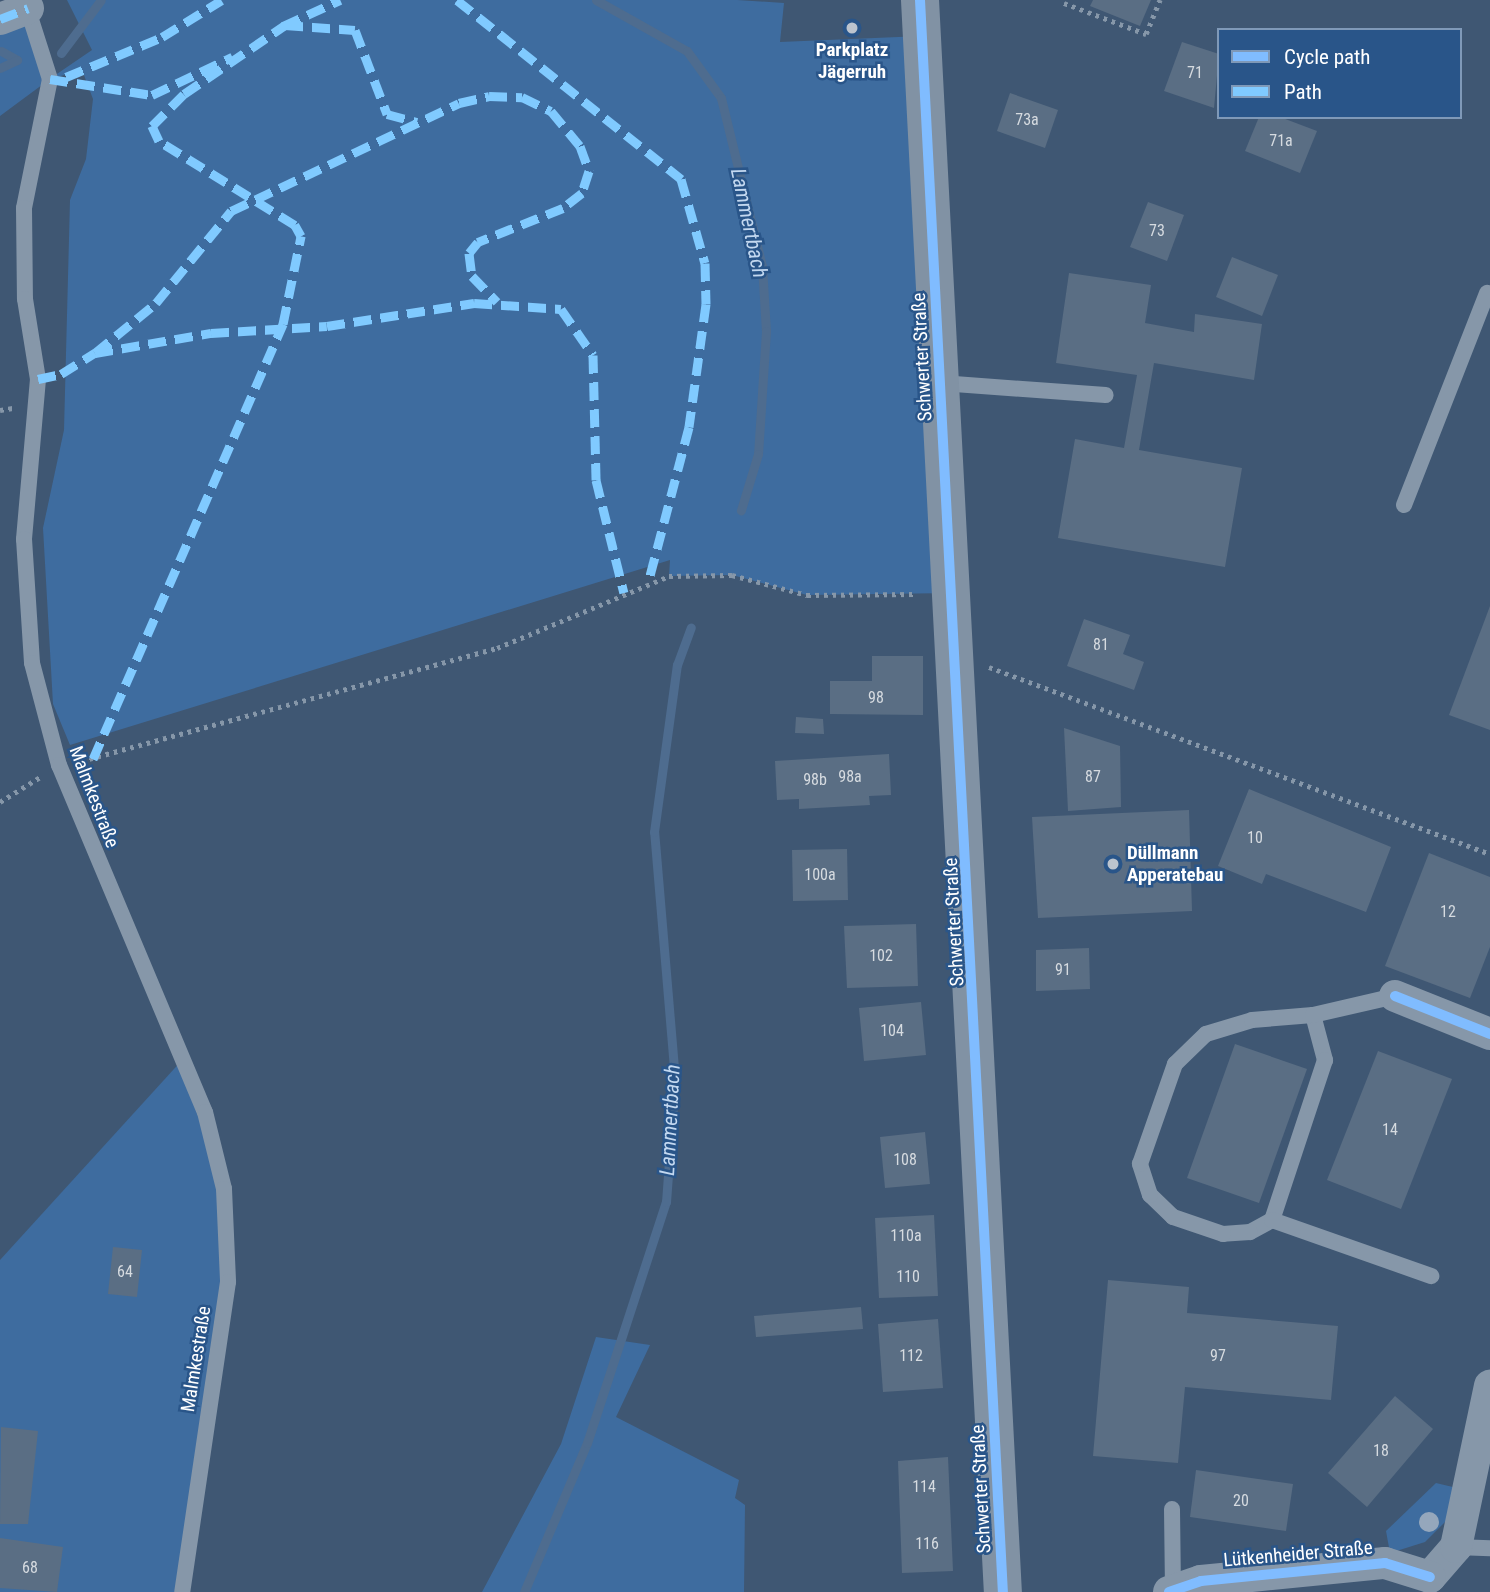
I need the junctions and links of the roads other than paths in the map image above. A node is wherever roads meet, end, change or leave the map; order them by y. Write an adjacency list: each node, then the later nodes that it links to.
1 (920, 0): 4 (main road, Schwerter Straße)
2 (17, 9): 18 (lane, Malmkestraße)
3 (1489, 290): 6 (lane)
4 (941, 383): 5 (lane); 19 (main road, Schwerter Straße)
5 (1106, 395)
6 (1404, 505)
7 (1395, 996): 8 (lane); 9 (street)
8 (1313, 1015): 10 (lane); 10 (lane)
9 (1490, 1034)
10 (1272, 1220): 11 (lane)
11 (1431, 1276)
12 (1490, 1386): 14 (street, Lütkenheider Straße)
13 (1172, 1509): 17 (lane)
14 (1456, 1547): 15 (lane); 16 (street, Lütkenheider Straße)
15 (1490, 1548)
16 (1435, 1584): 17 (street, Lütkenheider Straße)
17 (1171, 1590)
18 (182, 1592)
19 (1003, 1592)

